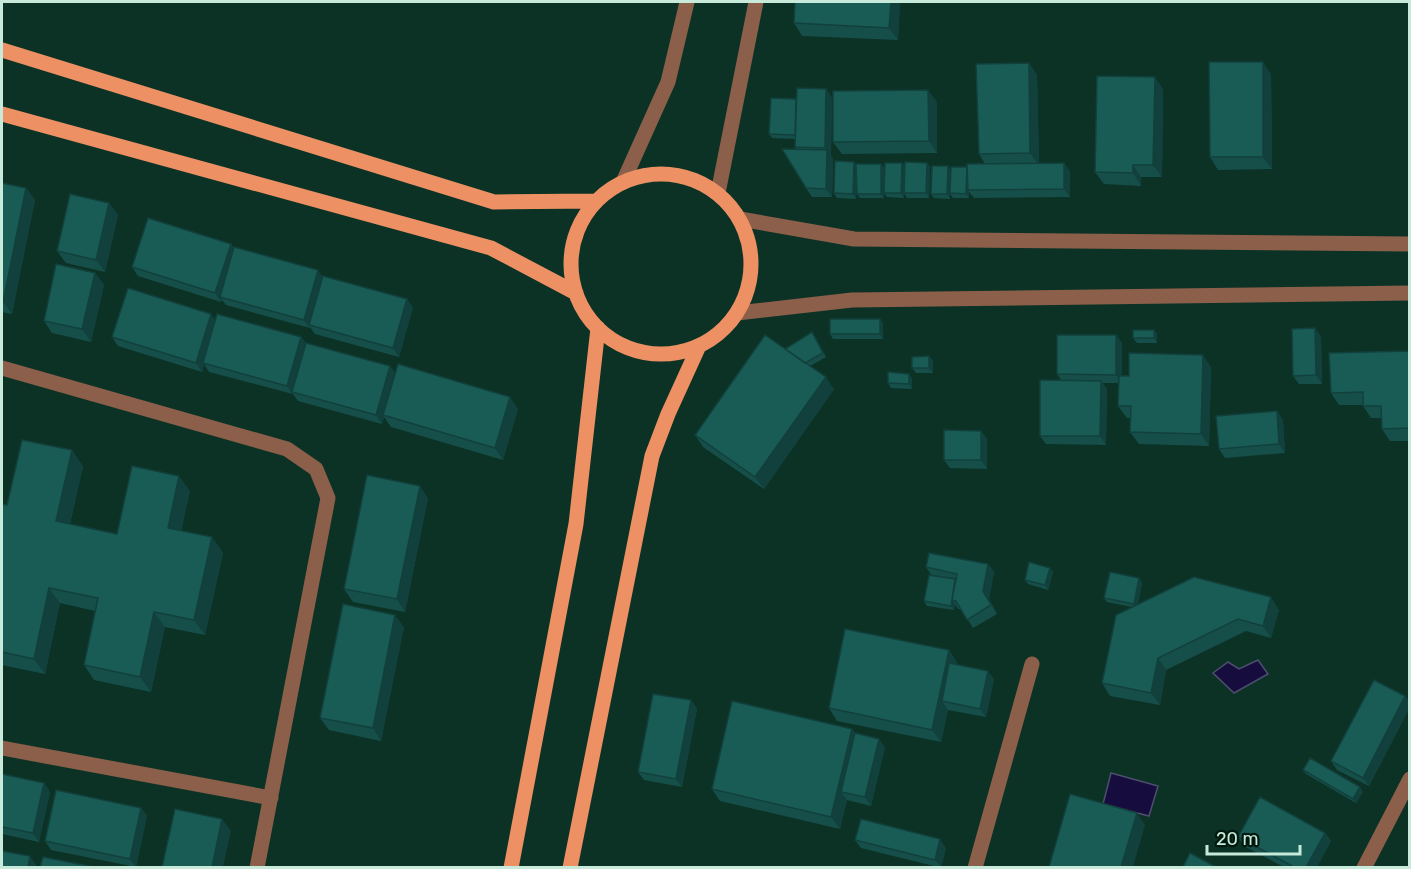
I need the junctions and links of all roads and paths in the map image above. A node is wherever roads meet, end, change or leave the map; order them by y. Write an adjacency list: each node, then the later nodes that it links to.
1 (687, 2): 5 (street)
2 (756, 2): 6 (street)
3 (2, 50): 7 (main road)
4 (2, 114): 10 (main road)
5 (623, 182): 6 (main road); 7 (main road)
6 (718, 193): 8 (main road)
7 (596, 201): 10 (main road)
8 (740, 219): 9 (street); 12 (main road)
9 (1410, 244)
10 (576, 294): 13 (main road)
11 (1410, 294): 12 (street)
12 (737, 314): 14 (main road)
13 (598, 328): 14 (main road); 21 (main road)
14 (699, 346): 22 (main road)
15 (2, 368): 19 (street)
16 (1032, 664): 23 (street)
17 (2, 748): 19 (street)
18 (1410, 779): 24 (street)
19 (271, 798): 20 (street)
20 (257, 867)
21 (511, 867)
22 (570, 867)
23 (975, 867)
24 (1364, 867)

